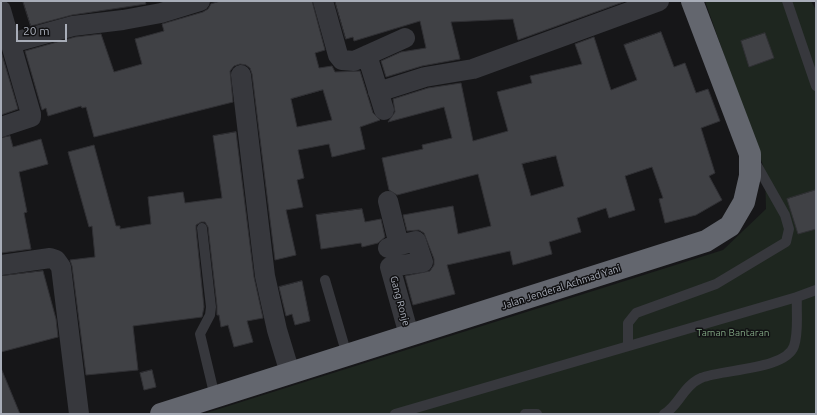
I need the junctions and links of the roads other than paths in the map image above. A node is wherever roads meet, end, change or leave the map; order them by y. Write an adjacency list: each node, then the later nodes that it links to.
1 (200, 1): 6 (street)
2 (323, 1): 10 (street)
3 (660, 1): 10 (street)
4 (692, 1): 14 (highway, Jalan Jenderal Achmad Yani)
5 (787, 1): 12 (lane)
6 (159, 7): 9 (street)
7 (1, 10): 9 (street)
8 (405, 38): 10 (street)
9 (11, 43): 13 (street)
10 (367, 54)
11 (241, 75): 24 (street)
12 (816, 86)
13 (1, 127)
14 (750, 154): 21 (highway, Jalan Jenderal Achmad Yani); 22 (lane)
15 (388, 201): 21 (street, Gang Ronje)
16 (202, 228): 25 (lane)
17 (1, 265): 26 (street)
18 (325, 280): 23 (lane)
19 (816, 290): 20 (lane)
20 (797, 297): 22 (lane); 31 (lane)
21 (409, 335): 23 (highway, Jalan Jenderal Achmad Yani)
22 (628, 346): 28 (lane)
23 (347, 355): 24 (highway, Jalan Jenderal Achmad Yani)
24 (290, 373): 25 (highway, Jalan Jenderal Achmad Yani)
25 (215, 397): 27 (highway, Jalan Jenderal Achmad Yani)
26 (79, 414)
27 (161, 414)
28 (395, 414)
29 (525, 414): 30 (lane)
30 (537, 414)
31 (664, 414)

